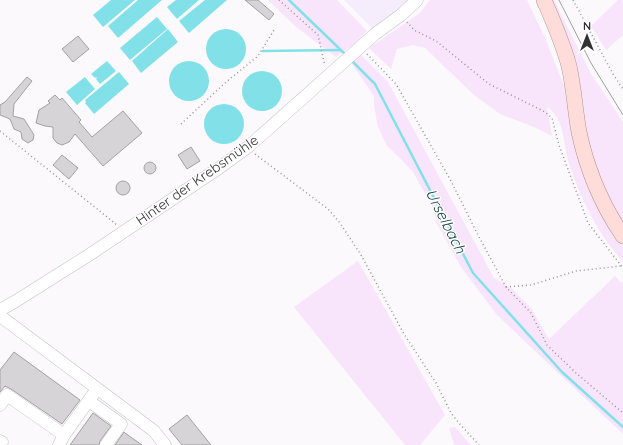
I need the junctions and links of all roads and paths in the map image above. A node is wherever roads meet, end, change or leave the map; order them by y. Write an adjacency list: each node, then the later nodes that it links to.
1 (279, 0): 7 (path)
2 (417, 0): 5 (street, Hinter der Krebsmühle)
3 (544, 0): 14 (main road)
4 (573, 0): 9 (path)
5 (401, 15): 8 (street, Hinter der Krebsmühle); 15 (path)
6 (274, 30): 10 (path)
7 (322, 52)
8 (353, 54): 12 (street, Hinter der Krebsmühle); 17 (path)
9 (623, 89)
10 (181, 124)
11 (0, 131): 13 (path)
12 (248, 147): 13 (street, Hinter der Krebsmühle); 27 (path)
13 (124, 231): 18 (street, Hinter der Krebsmühle)
14 (623, 236)
15 (621, 266): 16 (path); 17 (path)
16 (623, 268)
17 (506, 287): 23 (path)
18 (0, 310)
19 (0, 316): 20 (street)
20 (97, 389): 21 (street); 26 (street)
21 (89, 401): 24 (street); 25 (street)
22 (0, 405): 24 (street)
23 (623, 413)
24 (61, 440)
25 (106, 445)
26 (165, 445)
27 (479, 445)

